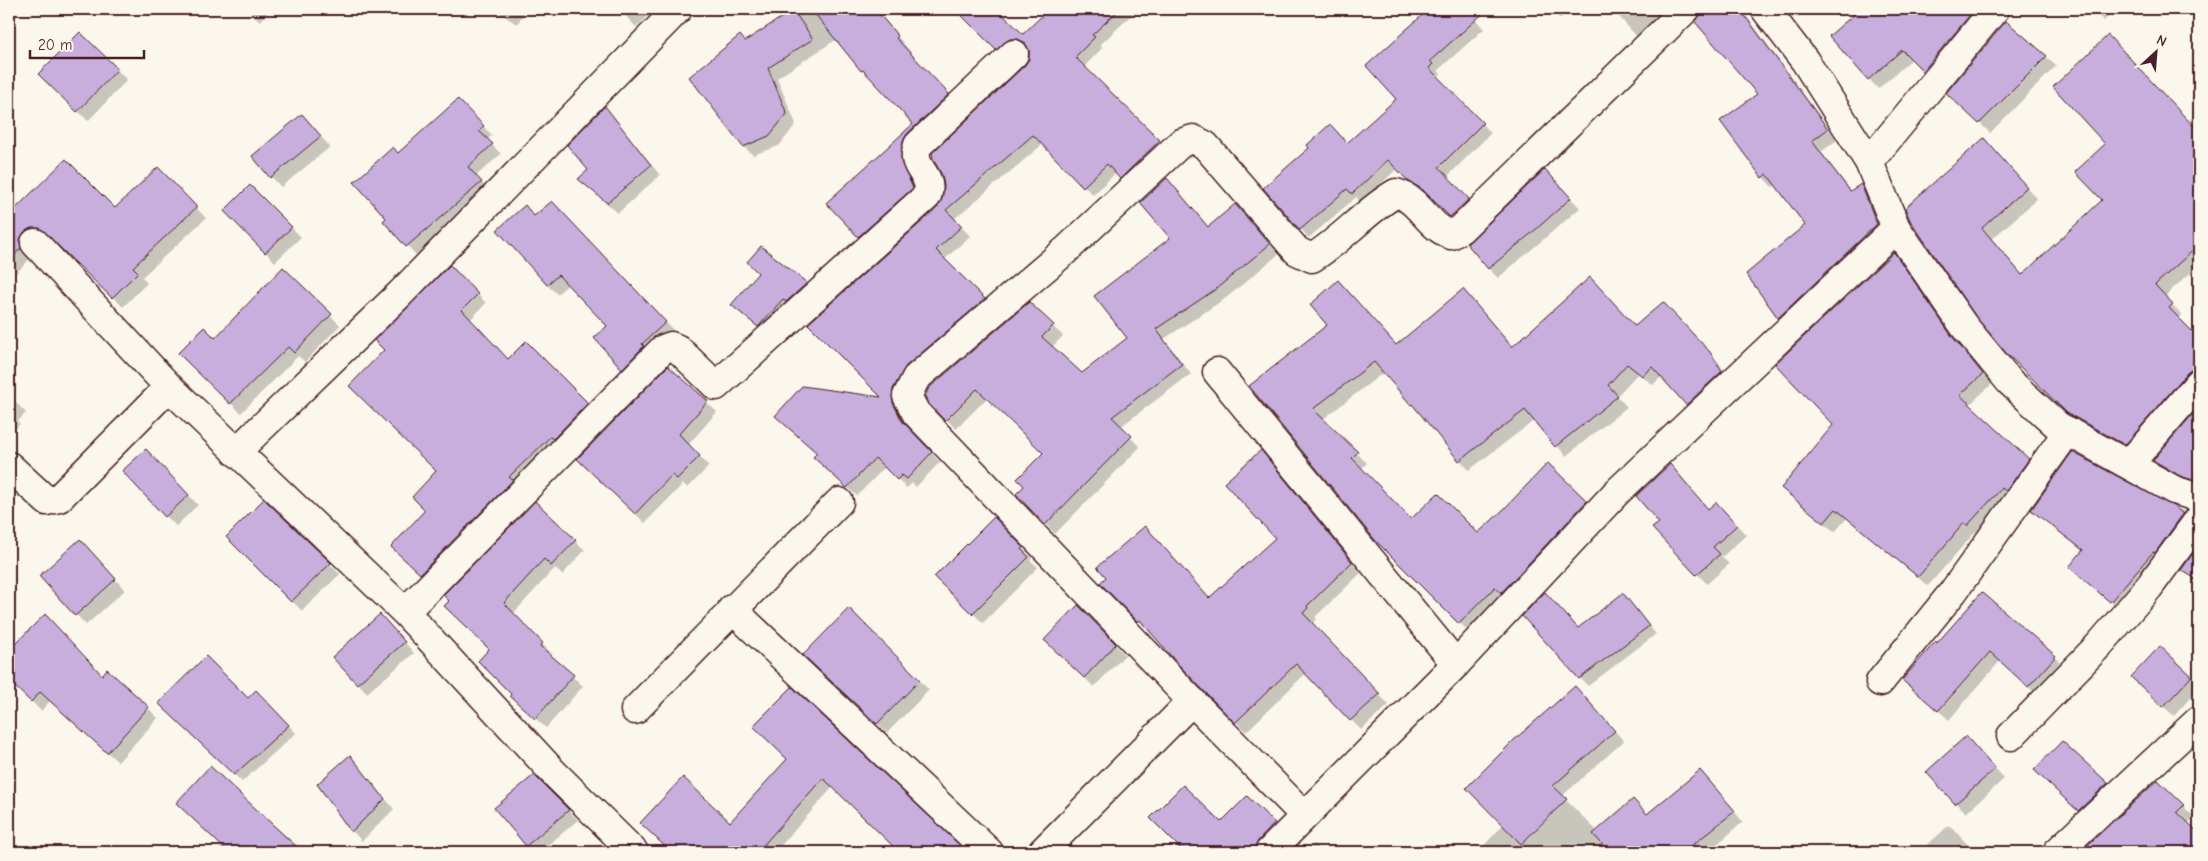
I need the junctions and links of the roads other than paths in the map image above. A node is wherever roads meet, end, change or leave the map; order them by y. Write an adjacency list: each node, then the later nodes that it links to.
1 (678, 9): 13 (street)
2 (1686, 9): 23 (street)
3 (1766, 9): 6 (street)
4 (1995, 9): 6 (street)
5 (1014, 54): 20 (street)
6 (1869, 162): 7 (street)
7 (1896, 228): 12 (street); 21 (street)
8 (35, 243): 11 (street)
9 (1217, 372): 21 (street)
10 (2199, 383): 14 (street)
11 (169, 387): 13 (street); 15 (street)
12 (2068, 431): 14 (street); 22 (street)
13 (236, 452): 20 (street)
14 (2129, 464): 16 (street)
15 (9, 466)
16 (2199, 498)
17 (839, 502): 19 (street)
18 (2199, 519): 26 (street)
19 (732, 609): 24 (street); 29 (street)
20 (405, 612): 28 (street)
21 (1456, 664): 27 (street)
22 (1880, 682)
23 (1192, 702): 27 (street); 30 (street)
24 (635, 710)
25 (2199, 720): 32 (street)
26 (2011, 736)
27 (1304, 816): 31 (street)
28 (634, 852)
29 (989, 852)
30 (1042, 852)
31 (1269, 852)
32 (2057, 852)

